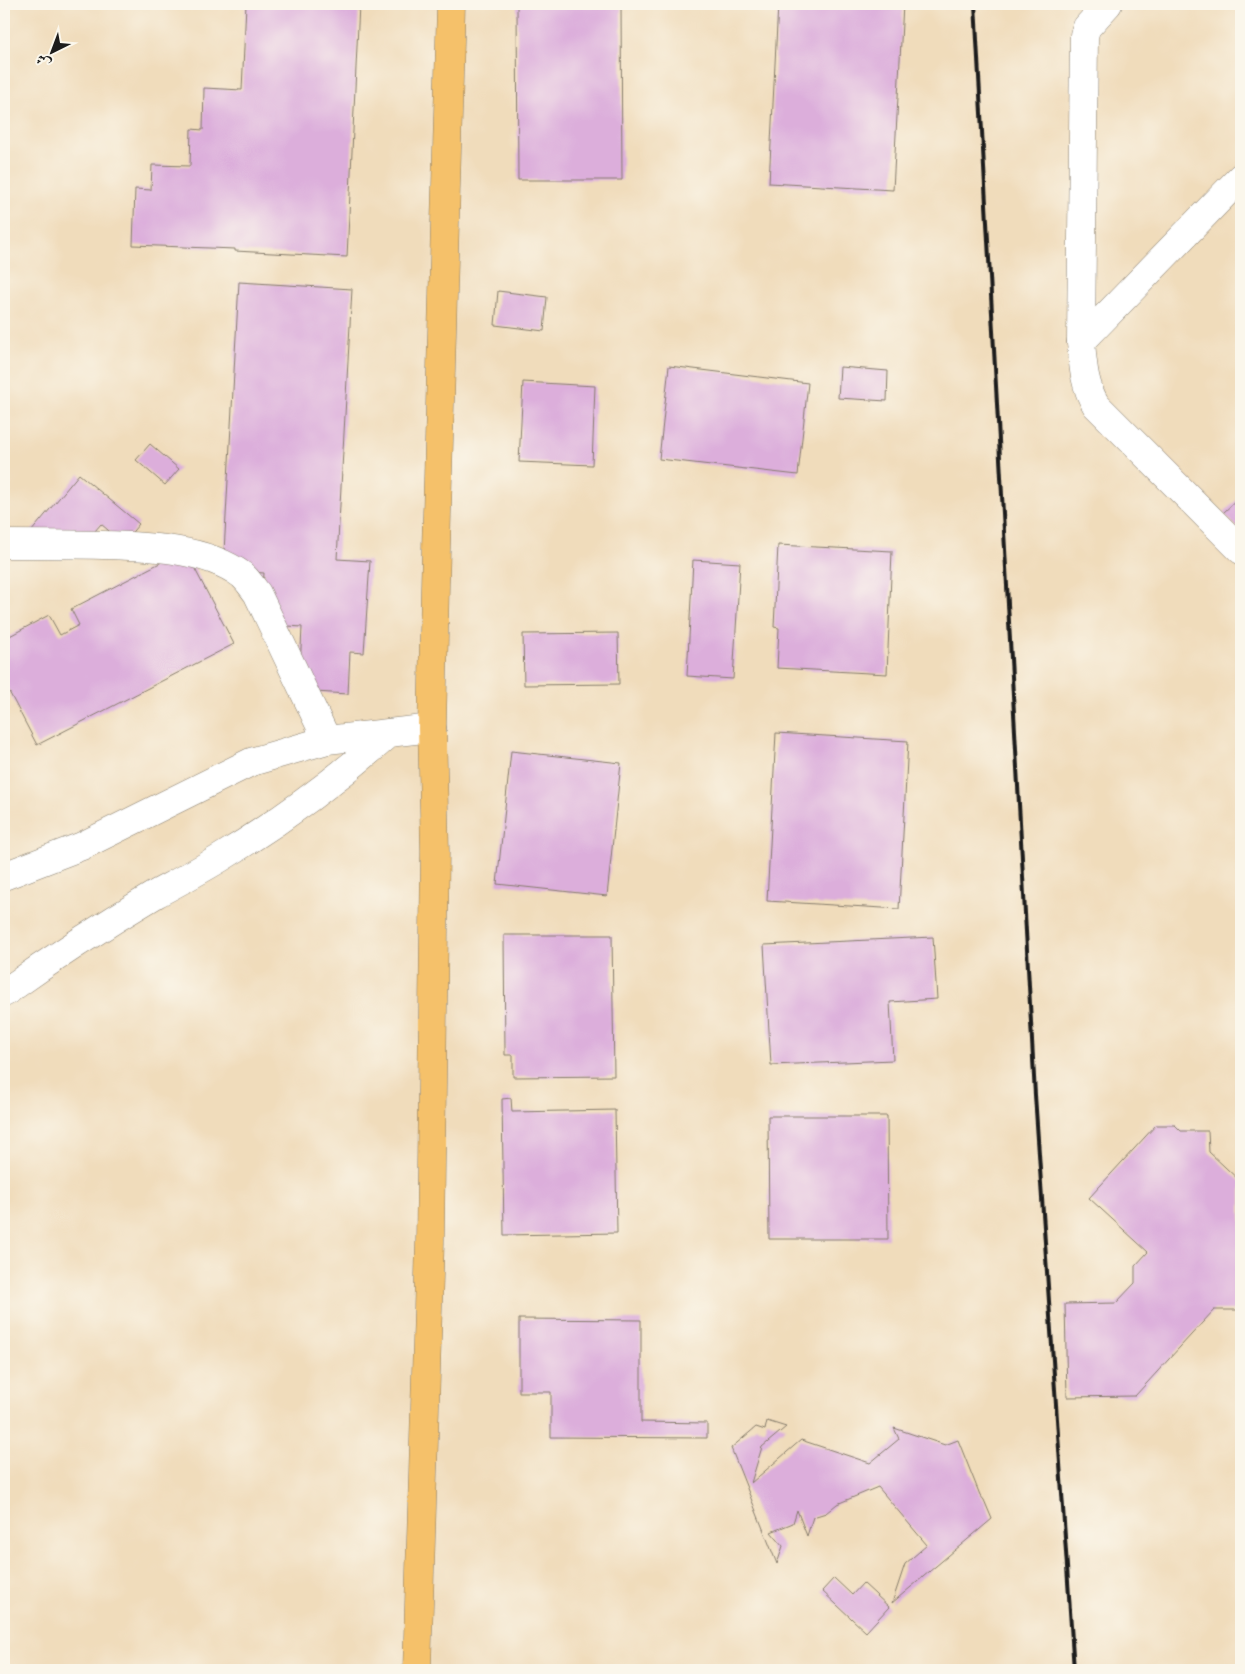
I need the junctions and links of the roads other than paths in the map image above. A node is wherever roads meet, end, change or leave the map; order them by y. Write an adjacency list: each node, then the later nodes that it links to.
1 (451, 4): 7 (main road)
2 (1108, 4): 4 (street)
3 (1241, 177): 4 (street)
4 (1081, 342): 6 (street)
5 (4, 544): 9 (street)
6 (1241, 550)
7 (432, 728): 8 (street); 12 (main road)
8 (390, 733): 9 (street); 11 (street)
9 (327, 740): 10 (street)
10 (4, 876)
11 (4, 993)
12 (417, 1670)

